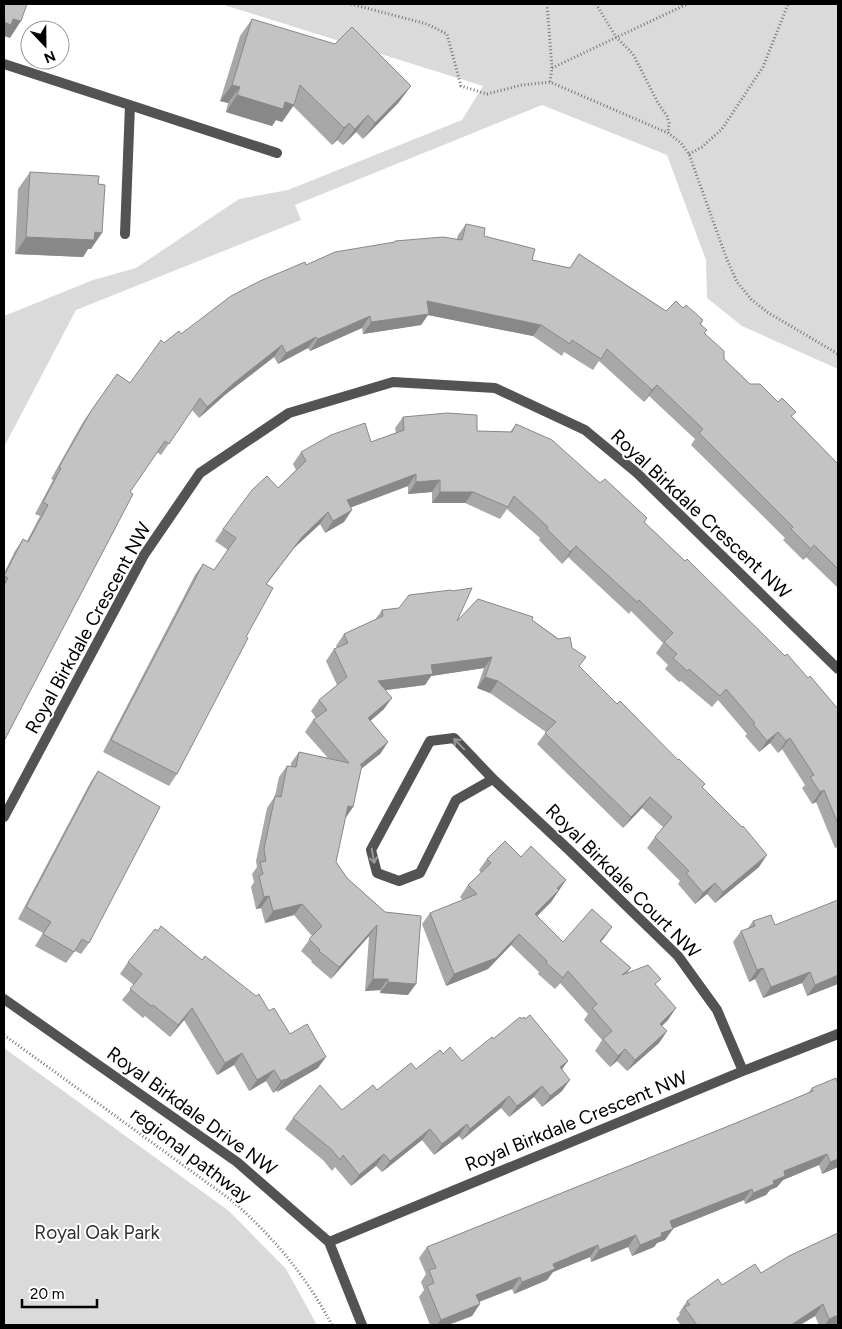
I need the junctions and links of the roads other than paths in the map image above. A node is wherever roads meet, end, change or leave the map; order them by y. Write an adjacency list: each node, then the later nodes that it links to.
1 (4, 64): 2 (street)
2 (130, 105): 3 (street); 4 (street)
3 (277, 153)
4 (125, 234)
5 (838, 669): 7 (street, Royal Birkdale Crescent NW)
6 (493, 779): 6 (street, Royal Birkdale Court NW, one-way to 6); 10 (street, Royal Birkdale Court NW)
7 (4, 817)
8 (4, 999): 11 (street, Royal Birkdale Drive NW)
9 (838, 1034): 10 (street, Royal Birkdale Crescent NW)
10 (743, 1071): 11 (street, Royal Birkdale Crescent NW)
11 (329, 1242): 12 (street, Royal Birkdale Drive NW)
12 (362, 1325)

